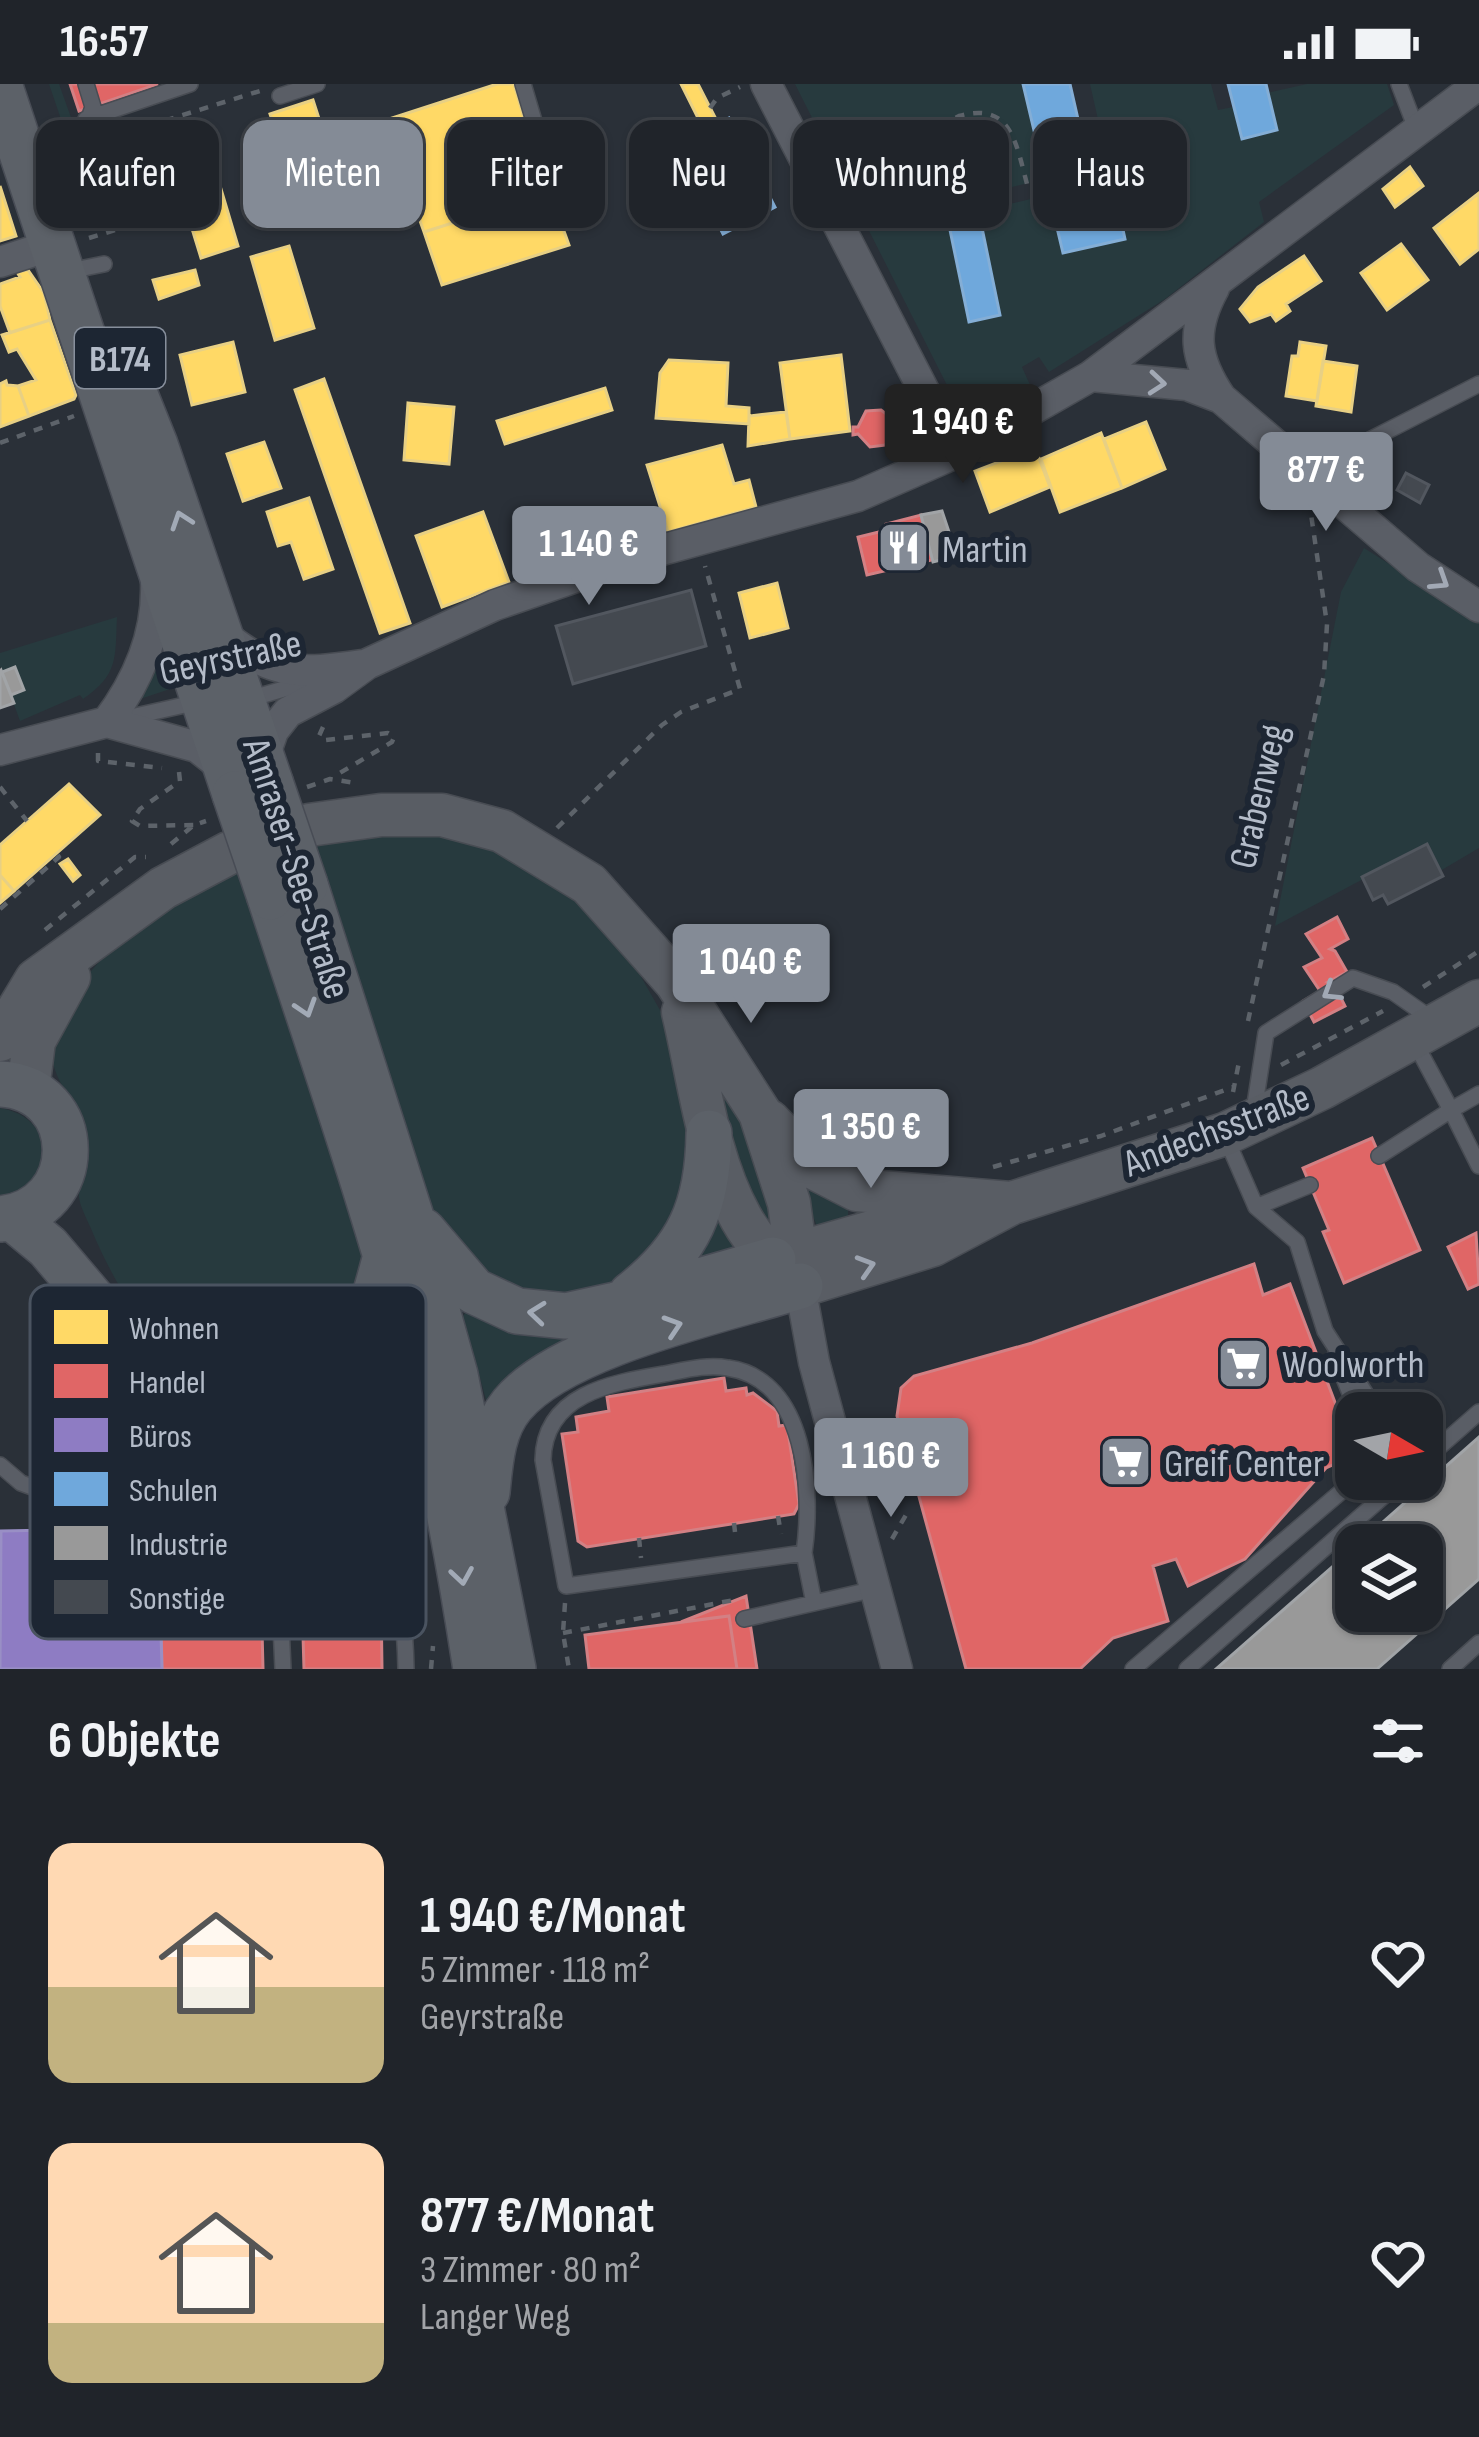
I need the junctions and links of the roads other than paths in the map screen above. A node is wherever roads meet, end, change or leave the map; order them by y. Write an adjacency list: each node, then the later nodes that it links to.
1 (24, 84): 14 (main road, Amraser-See-Straße / B174)
2 (86, 84): 11 (lane)
3 (190, 84): 11 (lane)
4 (317, 84): 10 (lane)
5 (523, 84): 12 (lane)
6 (766, 84): 20 (street)
7 (1399, 84): 13 (lane)
8 (1479, 84): 13 (street, Geyrstraße)
9 (0, 87): 14 (main road, Amraser-See-Straße / B174)
10 (280, 96)
11 (86, 119): 14 (lane)
12 (534, 120)
13 (1417, 131): 16 (street, Geyrstraße)
14 (75, 244): 15 (street); 22 (main road, Amraser-See-Straße / B174); 24 (main road, Amraser-See-Straße / B174, one-way to 14)
15 (0, 262)
16 (1216, 282): 17 (street, Geyrstraße); 19 (street)
17 (1091, 376): 19 (street, one-way to 19); 20 (street, Geyrstraße)
18 (1479, 384): 21 (lane)
19 (1221, 398): 21 (street)
20 (956, 453): 25 (street, Geyrstraße)
21 (1305, 473): 23 (street, one-way to 23)
22 (155, 552): 26 (main road, Amraser-See-Straße / B174); 27 (street, Geyrstraße)
23 (1479, 607)
24 (219, 631): 25 (street, Geyrstraße); 26 (main road, Amraser-See-Straße / B174)
25 (368, 664): 26 (lane, Geyrstraße); 29 (street, Geyrstraße)
26 (224, 701): 27 (lane, Geyrstraße); 29 (main road, Amraser-See-Straße / B174)
27 (107, 722): 28 (street, Geyrstraße); 29 (street, Geyrstraße)
28 (0, 750)
29 (249, 777): 30 (main road, Amraser-See-Straße / B174, bridge)
30 (287, 891): 49 (main road, Amraser-See-Straße / B174); 51 (main road, Amraser-See-Straße / B174, one-way to 51)
31 (86, 944): 33 (main road); 36 (main road); 37 (main road)
32 (1479, 980): 35 (main road, Andechsstraße)
33 (676, 982): 40 (main road); 42 (main road)
34 (1479, 1001): 35 (main road, Andechsstraße)
35 (1416, 1019): 39 (lane); 41 (main road, Andechsstraße); 41 (lane, one-way to 41)
36 (0, 1040)
37 (14, 1087): 46 (main road)
38 (1479, 1094): 39 (lane)
39 (1451, 1110): 43 (lane); 44 (lane)
40 (760, 1113): 47 (main road); 52 (main road)
41 (1237, 1114): 47 (main road, Andechsstraße); 48 (lane)
42 (709, 1133): 52 (main road); 57 (main road)
43 (1379, 1156)
44 (1479, 1166)
45 (1310, 1186): 48 (lane)
46 (55, 1189): 50 (main road); 54 (main road)
47 (1012, 1203): 52 (main road, Andechsstraße); 52 (main road, Andechsstraße, one-way to 47)
48 (1256, 1207): 58 (lane)
49 (410, 1214): 57 (main road, one-way to 49); 70 (main road, Amraser-See-Straße / B174)
50 (7, 1218): 53 (main road)
51 (386, 1256): 55 (main road); 56 (main road, Amraser-See-Straße / B174)
52 (800, 1261): 57 (main road); 70 (main road, one-way to 52); 72 (street)
53 (80, 1285)
54 (97, 1285)
55 (378, 1285)
56 (393, 1285)
57 (616, 1306)
58 (1325, 1331): 59 (lane); 60 (lane)
59 (1350, 1392)
60 (1364, 1392)
61 (426, 1412): 67 (main road, Amraser-See-Straße / B174)
62 (1479, 1412): 63 (lane)
63 (1443, 1444)
64 (426, 1465): 67 (main road)
65 (0, 1466): 66 (lane)
66 (30, 1486)
67 (445, 1486): 80 (main road, Amraser-See-Straße / B174, one-way to 80)
68 (1335, 1497): 83 (lane)
69 (1378, 1500): 84 (lane)
70 (485, 1525): 81 (main road, Amraser-See-Straße / B174)
71 (804, 1553): 71 (lane); 73 (lane)
72 (875, 1589): 73 (lane); 82 (street)
73 (814, 1603): 74 (lane)
74 (744, 1619)
75 (282, 1639): 78 (lane)
76 (402, 1639): 79 (lane)
77 (1479, 1643): 85 (lane)
78 (283, 1669)
79 (406, 1669)
80 (476, 1669)
81 (513, 1669)
82 (897, 1669)
83 (1133, 1669)
84 (1186, 1669)
85 (1450, 1669)

